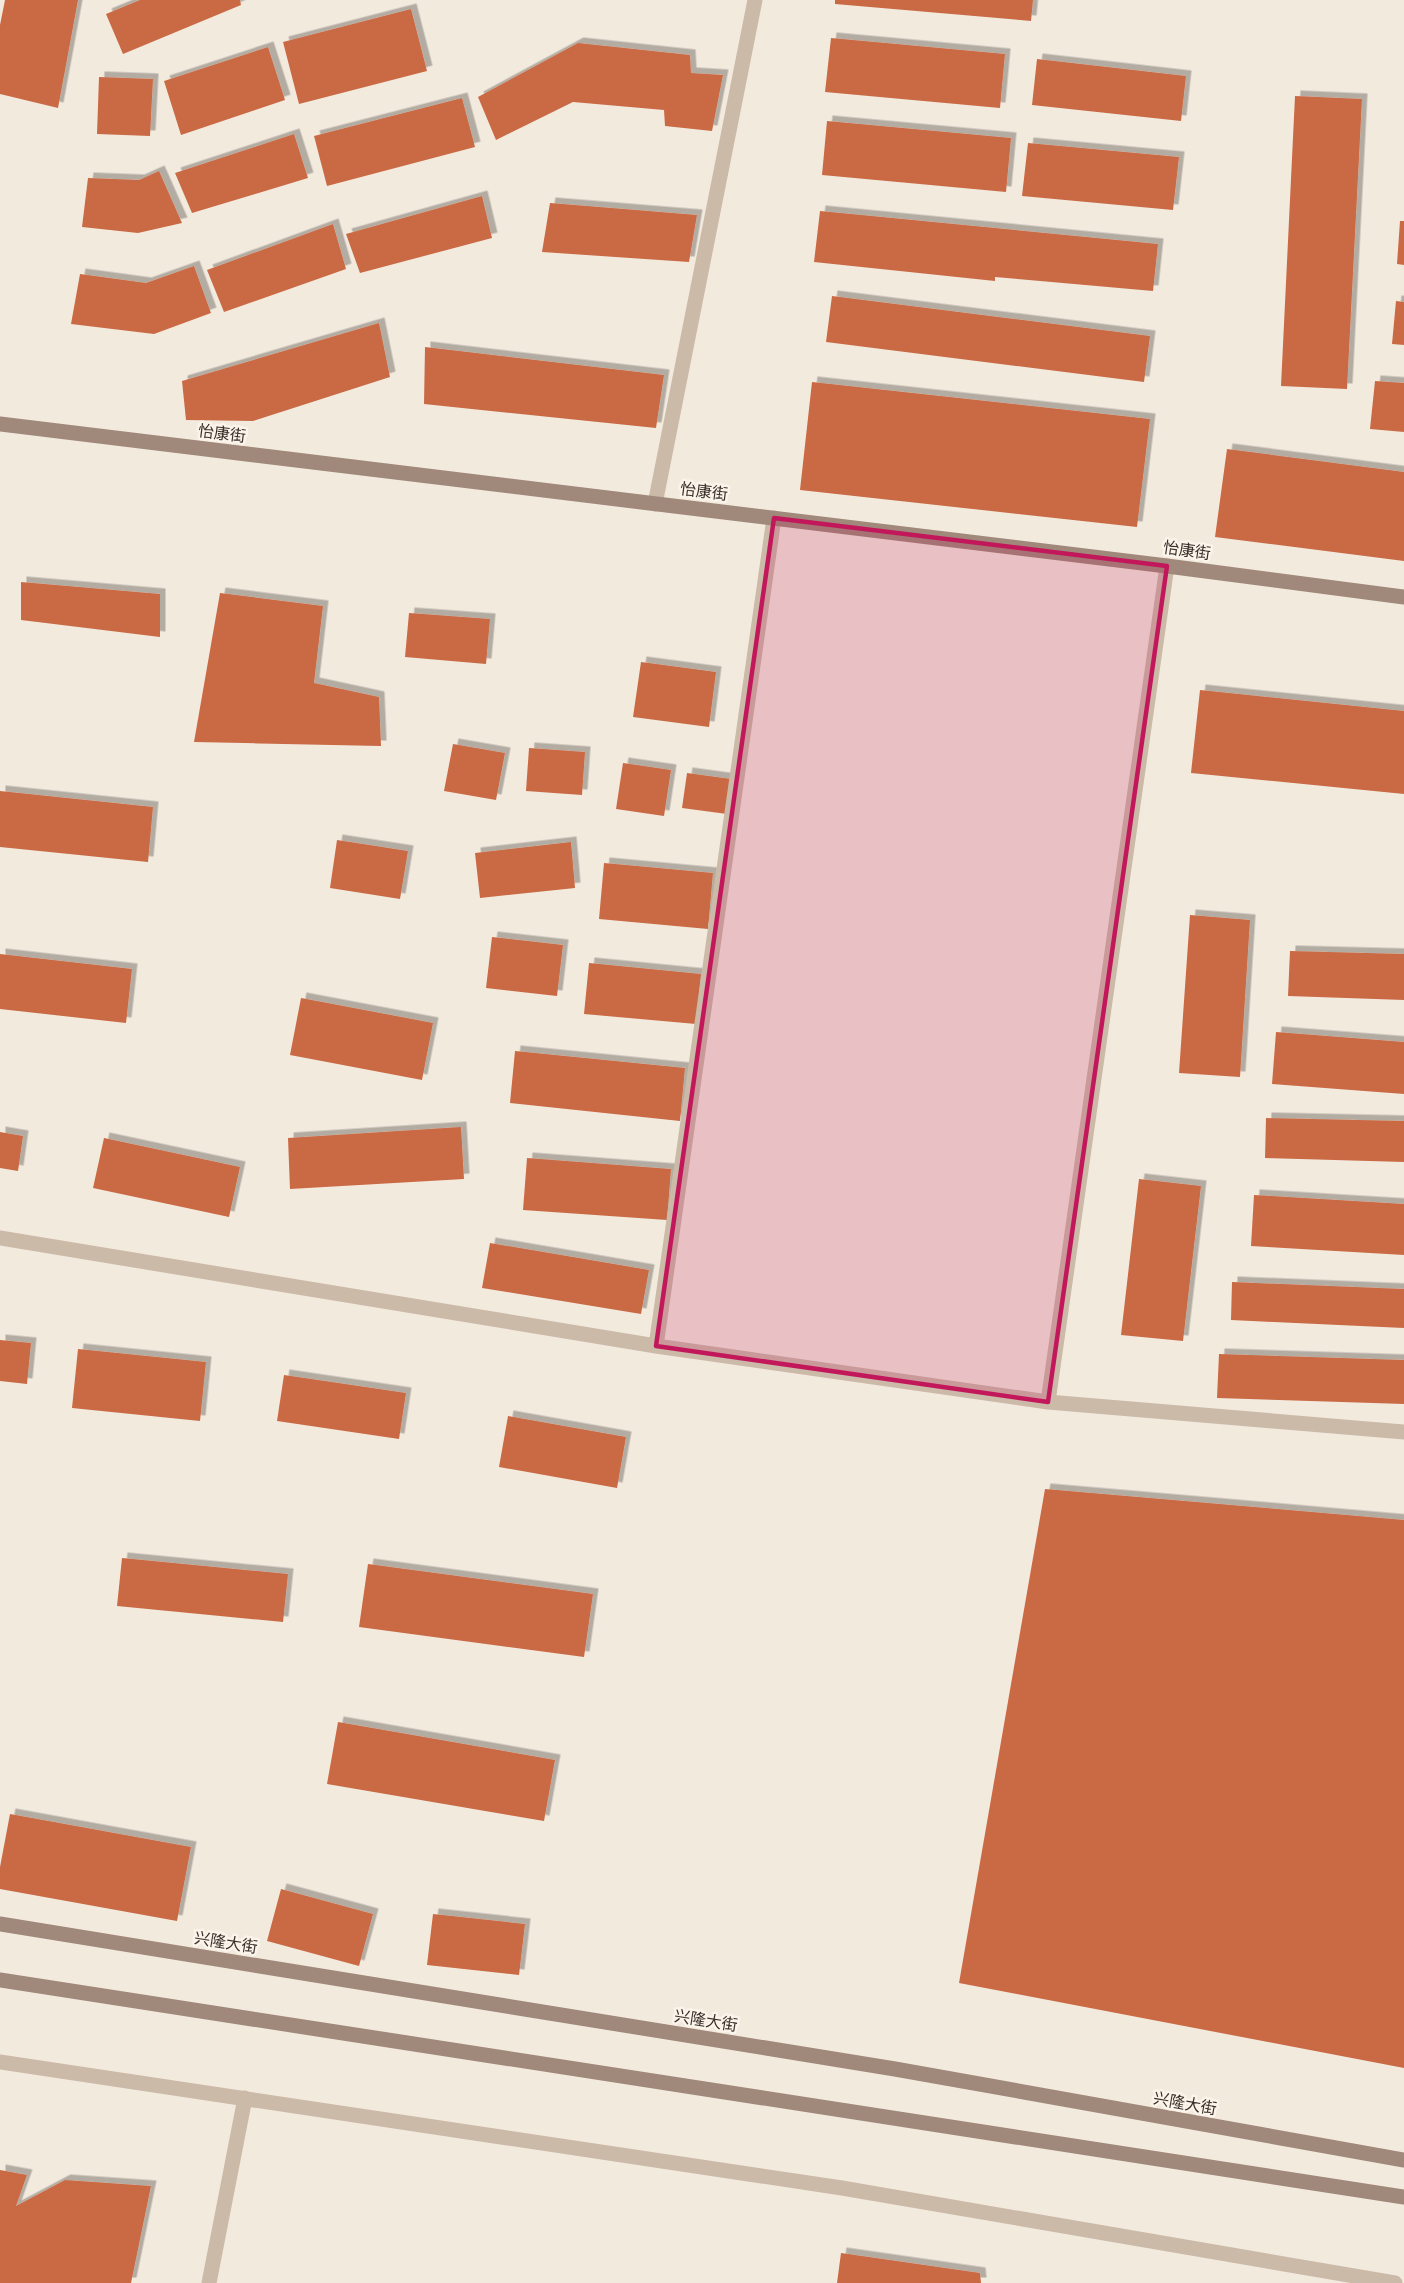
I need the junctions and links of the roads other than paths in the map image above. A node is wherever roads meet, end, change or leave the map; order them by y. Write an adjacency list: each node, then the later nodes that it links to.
1 (755, 0): 3 (street)
2 (0, 424): 3 (main road, 怡康街)
3 (656, 504): 4 (main road, 怡康街)
4 (774, 518): 5 (main road, 怡康街); 8 (street)
5 (1167, 566): 6 (main road, 怡康街); 9 (street)
6 (1404, 597)
7 (0, 1238): 8 (street)
8 (656, 1346): 9 (street)
9 (1048, 1402): 10 (street)
10 (1404, 1432)
11 (0, 1924): 15 (main road, 兴隆大街)
12 (0, 1980): 16 (main road)
13 (0, 2062): 14 (street)
14 (245, 2098): 17 (street); 18 (street)
15 (1404, 2160)
16 (1404, 2197)
17 (209, 2283)
18 (1395, 2283)

